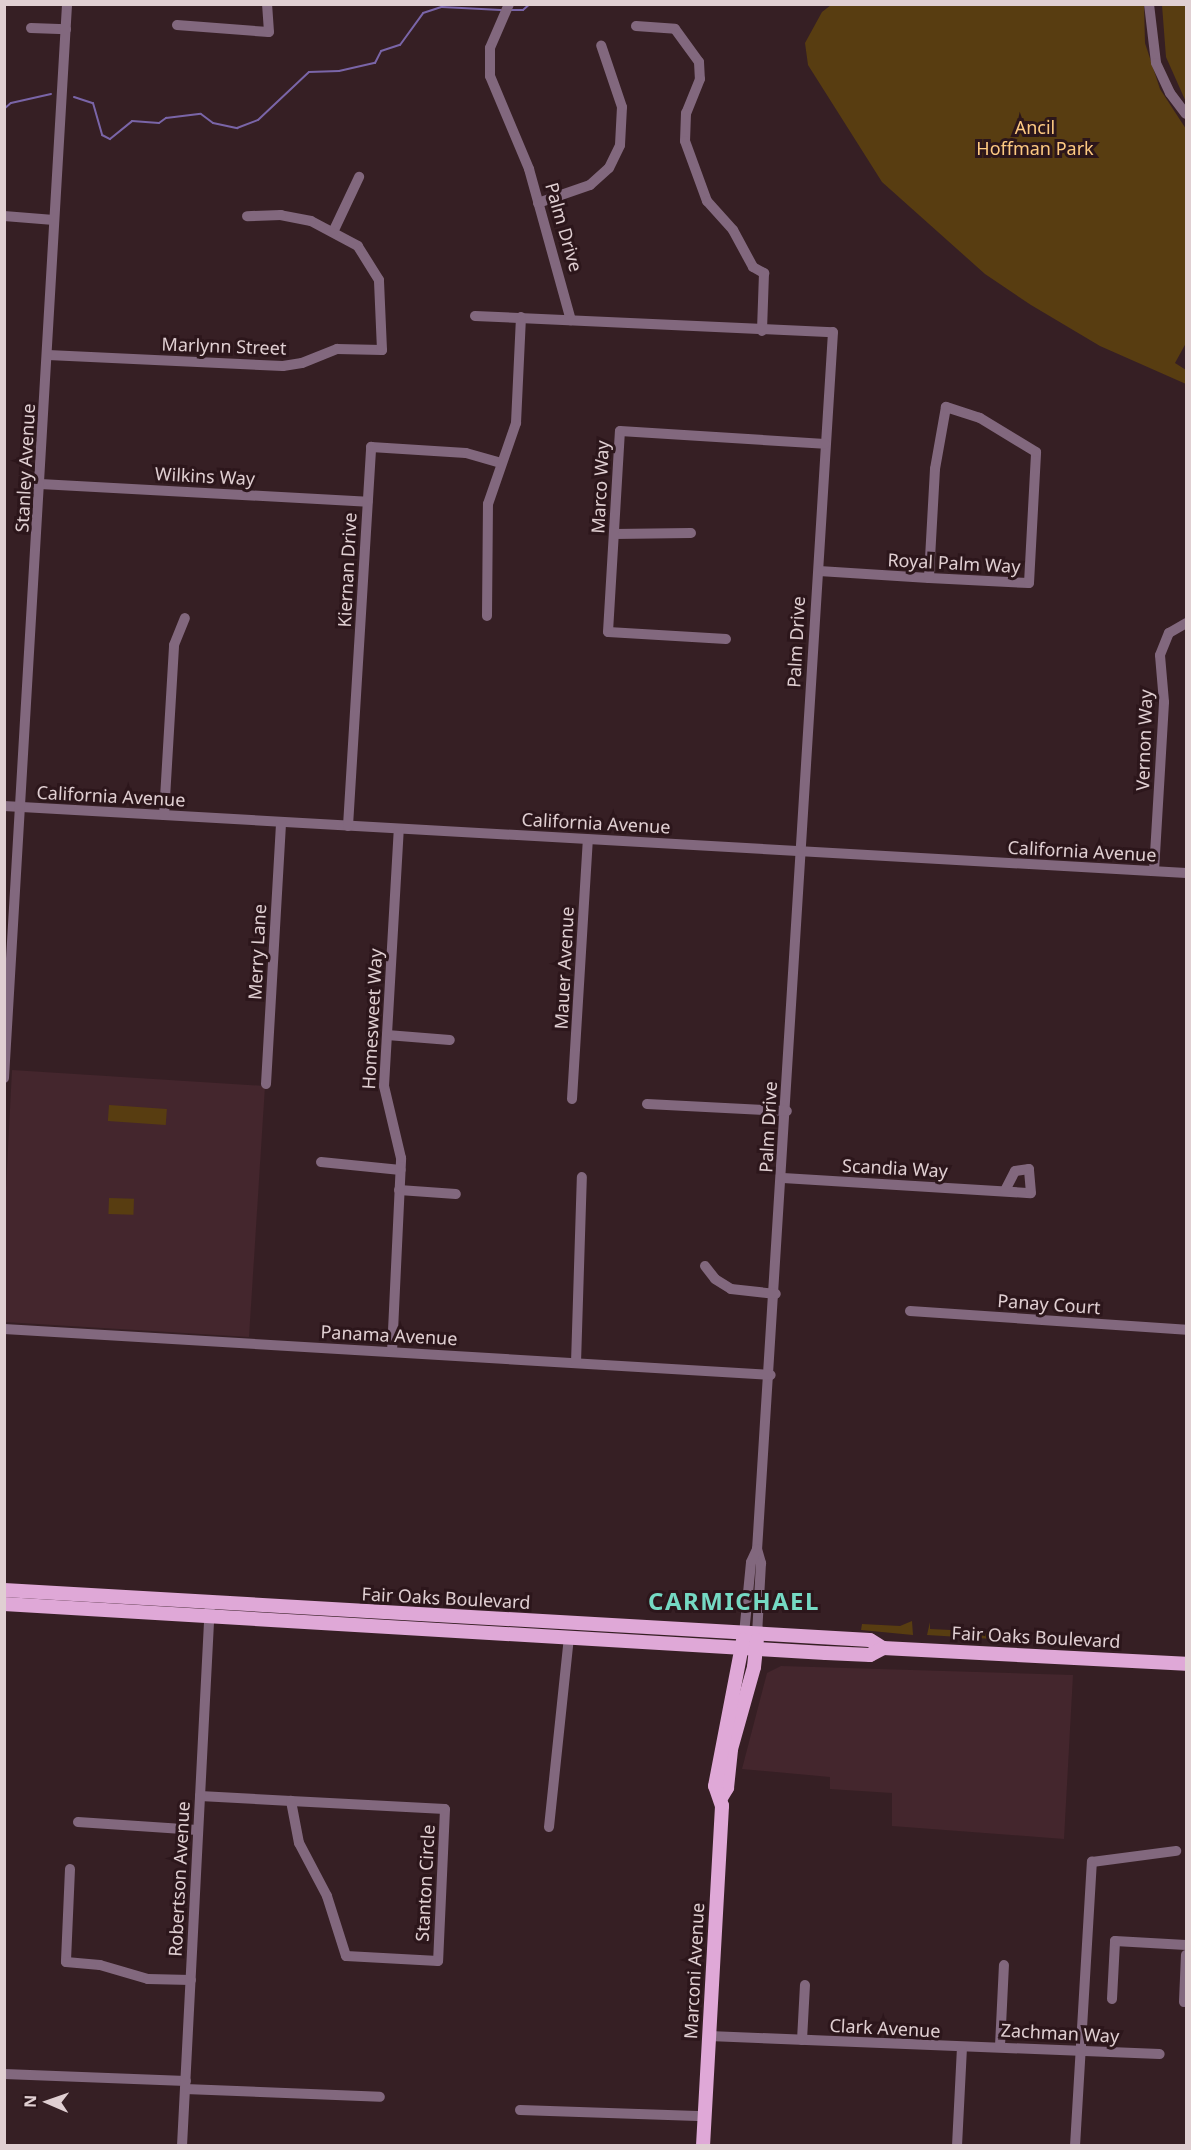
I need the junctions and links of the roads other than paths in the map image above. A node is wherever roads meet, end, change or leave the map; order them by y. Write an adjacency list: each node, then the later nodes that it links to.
1 (67, 4): 8 (street, Stanley Avenue)
2 (267, 4): 5 (street)
3 (509, 4): 12 (street, Palm Drive)
4 (1149, 4): 10 (street)
5 (177, 25)
6 (636, 26): 20 (street)
7 (31, 28): 8 (street)
8 (66, 29): 15 (street, Stanley Avenue)
9 (601, 45): 12 (street)
10 (1186, 114)
11 (359, 177): 16 (street)
12 (538, 203): 19 (street, Palm Drive)
13 (4, 216): 15 (street)
14 (247, 216): 16 (street, Marlynn Street)
15 (54, 220): 21 (street, Stanley Avenue)
16 (334, 230): 21 (street, Marlynn Street)
17 (475, 316): 18 (street)
18 (521, 317): 19 (street); 23 (street)
19 (571, 320): 20 (street, Palm Drive)
20 (762, 331): 22 (street, Palm Drive)
21 (48, 355): 24 (street, Stanley Avenue)
22 (825, 444): 27 (street, Marco Way); 28 (street, Palm Drive)
23 (501, 463): 25 (street, Kiernan Drive); 30 (street)
24 (40, 484): 25 (street, Wilkins Way); 35 (street, Stanley Avenue)
25 (368, 502): 38 (street, Kiernan Drive)
26 (691, 533): 27 (street)
27 (614, 534): 33 (street, Marco Way)
28 (819, 572): 29 (street, Royal Palm Way); 41 (street, Palm Drive)
29 (929, 578): 29 (street, Royal Palm Way)
30 (487, 616)
31 (185, 618): 36 (street)
32 (1186, 623): 42 (street, Vernon Way)
33 (726, 639)
34 (4, 806): 35 (street, California Avenue)
35 (23, 807): 36 (street, California Avenue); 46 (street, Stanley Avenue)
36 (164, 815): 37 (street, California Avenue)
37 (281, 822): 38 (street, California Avenue); 47 (street, Merry Lane)
38 (348, 826): 39 (street, California Avenue)
39 (399, 829): 40 (street, California Avenue); 44 (street, Homesweet Way)
40 (588, 839): 41 (street, California Avenue); 48 (street, Mauer Avenue)
41 (802, 851): 42 (street, California Avenue); 50 (street, Palm Drive)
42 (1154, 872): 43 (street, California Avenue)
43 (1186, 873)
44 (387, 1035): 45 (street); 52 (street, Homesweet Way)
45 (450, 1040)
46 (4, 1078)
47 (266, 1084)
48 (572, 1100)
49 (647, 1104): 50 (street)
50 (787, 1111): 54 (street, Palm Drive)
51 (321, 1162): 52 (street)
52 (401, 1170): 55 (street, Homesweet Way)
53 (582, 1177): 64 (street)
54 (783, 1178): 56 (street, Scandia Way); 59 (street, Palm Drive)
55 (399, 1190): 57 (street); 63 (street, Homesweet Way)
56 (1005, 1191)
57 (456, 1194)
58 (705, 1266): 59 (street)
59 (776, 1294): 65 (street, Palm Drive)
60 (910, 1311): 62 (street, Panay Court)
61 (4, 1329): 63 (street, Panama Avenue)
62 (1186, 1330)
63 (392, 1352): 64 (street, Panama Avenue)
64 (576, 1363): 65 (street, Panama Avenue)
65 (771, 1375): 72 (street, Palm Drive)
66 (4, 1590): 68 (main road, Fair Oaks Boulevard)
67 (4, 1604): 68 (main road, Fair Oaks Boulevard)
68 (210, 1608): 69 (main road, Fair Oaks Boulevard); 70 (main road, Fair Oaks Boulevard); 74 (street, Robertson Avenue)
69 (585, 1624): 70 (main road); 72 (main road, Fair Oaks Boulevard)
70 (480, 1630): 71 (main road, Fair Oaks Boulevard)
71 (569, 1637): 72 (main road, Fair Oaks Boulevard); 77 (street)
72 (750, 1641): 73 (main road, Fair Oaks Boulevard); 88 (main road, Marconi Avenue)
73 (1186, 1664)
74 (200, 1796): 75 (street, Stanton Circle); 78 (street, Robertson Avenue)
75 (291, 1801): 75 (street, Stanton Circle)
76 (78, 1822): 78 (street)
77 (549, 1827)
78 (198, 1830): 84 (street, Robertson Avenue)
79 (1176, 1851): 92 (street)
80 (70, 1869): 84 (street)
81 (1186, 1945): 86 (street)
82 (1186, 1955): 87 (street)
83 (1005, 1965): 90 (street)
84 (191, 1980): 95 (street, Robertson Avenue)
85 (805, 1985): 89 (street)
86 (1112, 1999)
87 (1184, 2002)
88 (709, 2036): 89 (street, Clark Avenue); 98 (main road, Marconi Avenue)
89 (802, 2040): 91 (street, Clark Avenue)
90 (1000, 2046): 91 (street, Zachman Way); 92 (street, Zachman Way)
91 (962, 2048): 101 (street, Clark Avenue)
92 (1080, 2050): 93 (street, Zachman Way); 102 (street)
93 (1160, 2054)
94 (4, 2074): 95 (street)
95 (185, 2085): 96 (street); 99 (street, Robertson Avenue)
96 (380, 2097)
97 (520, 2110): 98 (street)
98 (705, 2116): 100 (main road, Marconi Avenue)
99 (182, 2145)
100 (703, 2145)
101 (957, 2145)
102 (1075, 2145)

